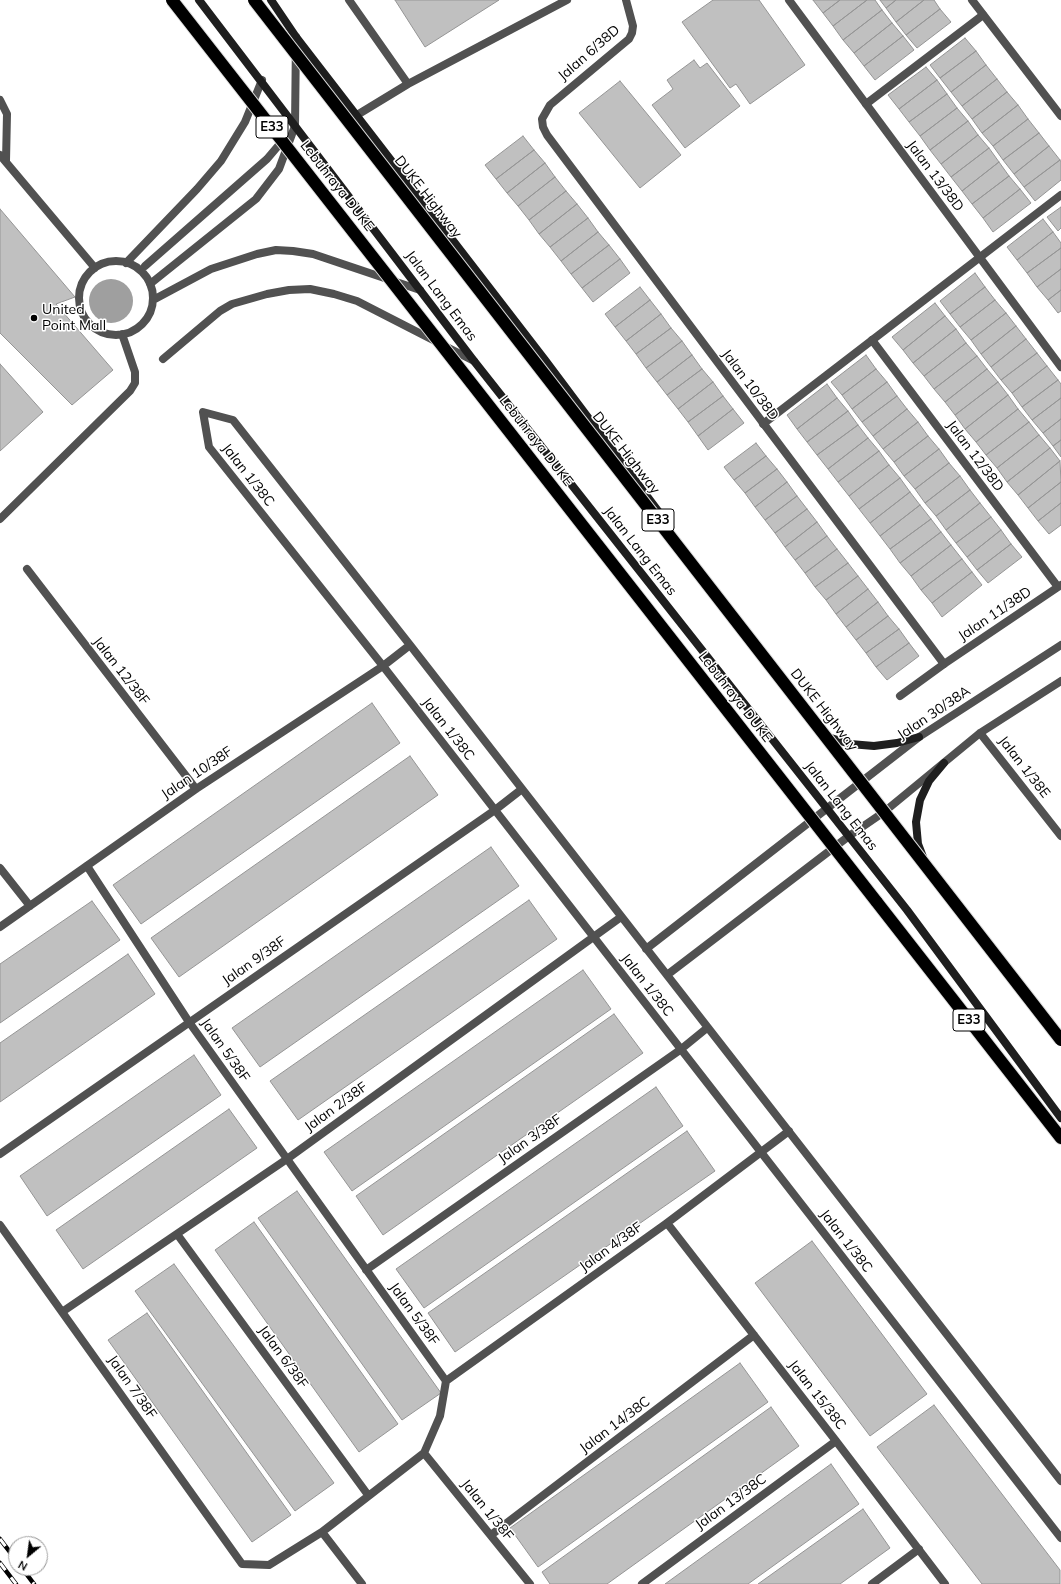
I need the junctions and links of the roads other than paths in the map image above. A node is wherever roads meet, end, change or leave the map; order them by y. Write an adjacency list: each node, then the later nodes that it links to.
1 (172, 0): 73 (highway, Lebuhraya DUKE / E33, bridge)
2 (199, 0): 12 (main road, Jalan Lang Emas)
3 (254, 0): 69 (highway, DUKE Highway / E33, bridge)
4 (271, 0): 11 (main road)
5 (349, 0): 13 (street)
6 (567, 0): 13 (street)
7 (626, 0): 18 (street, Jalan 6/38D)
8 (789, 0): 15 (street, Jalan 13/38D)
9 (972, 0): 10 (street)
10 (983, 15): 15 (street); 17 (street)
11 (296, 37): 16 (main road); 19 (street)
12 (262, 80): 19 (main road, Jalan Lang Emas); 24 (street)
13 (408, 84): 16 (street)
14 (0, 100): 21 (street)
15 (866, 104): 23 (street, Jalan 13/38D)
16 (357, 115): 46 (main road)
17 (1061, 116)
18 (542, 119): 35 (street, Jalan 10/38D)
19 (295, 126): 25 (street); 27 (street); 28 (main road, Jalan Lang Emas)
20 (0, 154): 21 (street)
21 (6, 161): 26 (street)
22 (1061, 196): 23 (street)
23 (980, 258): 31 (street); 34 (street, Jalan 13/38D)
24 (126, 263): 26 (street); 27 (street)
25 (144, 266)
26 (94, 268): 30 (street)
27 (150, 284): 29 (street)
28 (420, 290): 29 (street); 33 (main road, Jalan Lang Emas)
29 (153, 300): 30 (street)
30 (122, 334): 36 (street)
31 (872, 340): 35 (street); 38 (street, Jalan 12/38D)
32 (163, 358): 33 (street)
33 (474, 361): 52 (main road, Jalan Lang Emas)
34 (1061, 367)
35 (763, 424): 41 (street, Jalan 10/38D)
36 (0, 519)
37 (26, 569): 50 (street, Jalan 12/38F)
38 (1059, 586): 41 (street, Jalan 11/38D)
39 (410, 645): 42 (street, Jalan 10/38F); 42 (street, Jalan 1/38C); 51 (street, Jalan 1/38C)
40 (1061, 645): 47 (street, Jalan 30/38A)
41 (944, 664): 44 (street, Jalan 11/38D)
42 (383, 666): 50 (street, Jalan 10/38F); 53 (street, Jalan 1/38C)
43 (1061, 681): 45 (street)
44 (900, 696)
45 (980, 733): 48 (street); 56 (street, Jalan 1/38E)
46 (828, 737): 47 (main road); 49 (main road)
47 (919, 737): 49 (street, Jalan 30/38A)
48 (944, 763): 54 (street); 57 (main road)
49 (861, 782): 52 (street, Jalan 30/38A); 54 (main road)
50 (196, 789): 58 (street, Jalan 10/38F)
51 (522, 789): 53 (street, Jalan 9/38F); 61 (street, Jalan 1/38C)
52 (827, 809): 55 (main road, Jalan Lang Emas); 64 (street, Jalan 30/38A)
53 (495, 810): 63 (street, Jalan 1/38C); 66 (street, Jalan 9/38F)
54 (884, 812): 55 (street); 57 (main road)
55 (849, 836): 65 (street); 71 (main road, Jalan Lang Emas)
56 (1061, 836)
57 (926, 865): 68 (main road)
58 (86, 866): 60 (street, Jalan 10/38F); 66 (street, Jalan 5/38F)
59 (0, 868): 60 (street)
60 (30, 906): 62 (street, Jalan 10/38F)
61 (621, 917): 63 (street, Jalan 2/38F); 64 (street, Jalan 1/38C)
62 (0, 927)
63 (593, 938): 70 (street, Jalan 1/38C); 76 (street, Jalan 2/38F)
64 (646, 949): 65 (street, Jalan 1/38C)
65 (667, 975): 67 (street, Jalan 1/38C)
66 (189, 1022): 74 (street, Jalan 9/38F); 76 (street, Jalan 5/38F)
67 (707, 1028): 70 (street, Jalan 3/38F); 72 (street, Jalan 1/38C)
68 (1061, 1035)
69 (1061, 1040)
70 (680, 1050): 75 (street, Jalan 1/38C); 80 (street, Jalan 3/38F)
71 (1061, 1118)
72 (789, 1131): 75 (street, Jalan 4/38F); 86 (street, Jalan 1/38C)
73 (1061, 1138)
74 (0, 1154)
75 (761, 1154): 77 (street, Jalan 4/38F); 90 (street, Jalan 1/38C)
76 (287, 1159): 79 (street, Jalan 2/38F); 80 (street, Jalan 5/38F)
77 (667, 1223): 82 (street, Jalan 15/38C); 83 (street, Jalan 4/38F)
78 (0, 1225): 81 (street, Jalan 7/38F)
79 (177, 1234): 81 (street, Jalan 2/38F); 87 (street, Jalan 6/38F)
80 (366, 1270): 83 (street, Jalan 5/38F)
81 (62, 1312): 88 (street, Jalan 7/38F)
82 (754, 1335): 84 (street, Jalan 15/38C); 89 (street, Jalan 14/38C)
83 (446, 1381): 85 (street)
84 (836, 1441): 91 (street, Jalan 15/38C); 94 (street, Jalan 13/38C)
85 (424, 1453): 87 (street); 89 (street, Jalan 1/38F)
86 (1061, 1481)
87 (368, 1495): 88 (street)
88 (322, 1532): 92 (street)
89 (491, 1535): 93 (street, Jalan 1/38F)
90 (1061, 1538)
91 (918, 1549): 95 (street); 96 (street, Jalan 15/38C)
92 (362, 1584)
93 (530, 1584)
94 (642, 1584)
95 (872, 1584)
96 (945, 1584)

